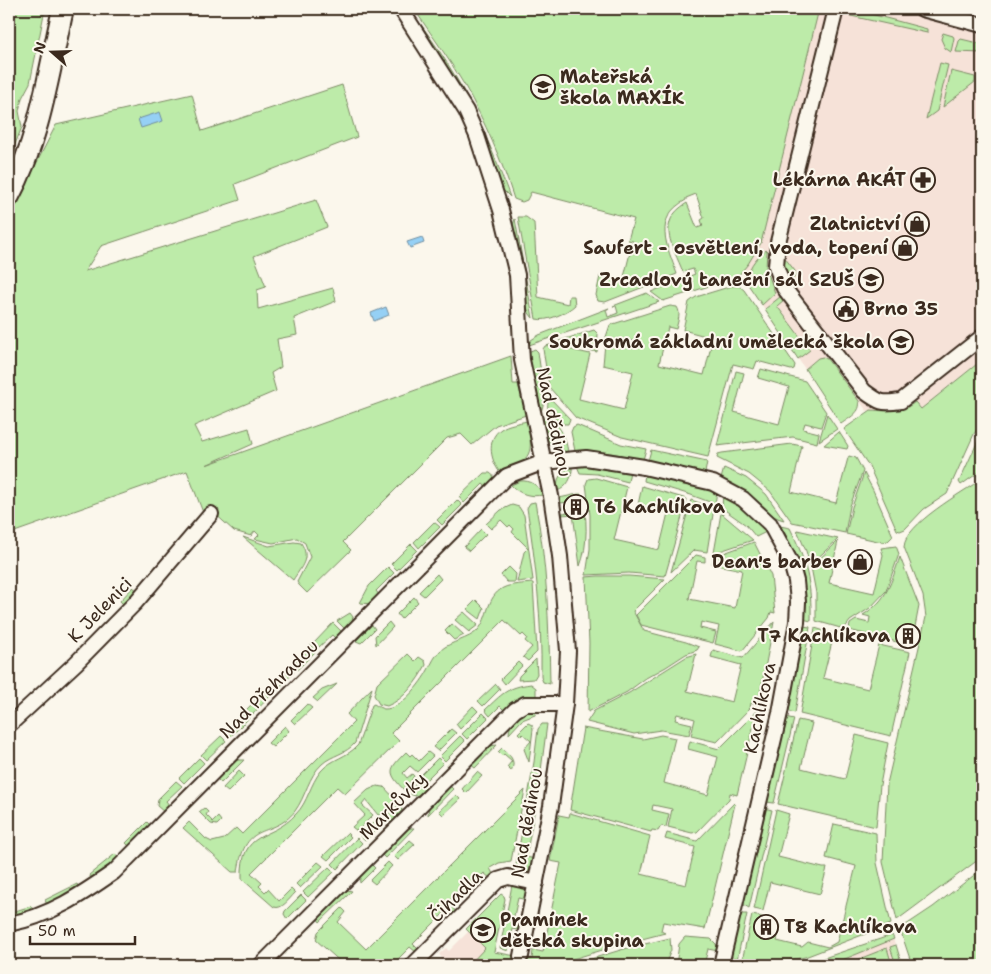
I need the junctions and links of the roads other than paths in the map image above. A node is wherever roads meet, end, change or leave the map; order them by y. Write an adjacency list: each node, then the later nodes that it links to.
1 (62, 9): 6 (main road)
2 (401, 9): 8 (street, Nad dědinou)
3 (836, 9): 7 (street)
4 (922, 9): 5 (street)
5 (982, 25)
6 (9, 196)
7 (982, 337)
8 (544, 462): 10 (street, Nad dědinou); 13 (street, Nad Přehradou); 17 (street, Kachlíkova)
9 (211, 514): 11 (street, K Jelenici)
10 (565, 704): 12 (street, Nad dědinou); 15 (street, Markůvky)
11 (9, 725)
12 (536, 883): 14 (street, Nad dědinou); 16 (street, Čihadla)
13 (9, 924)
14 (521, 956)
15 (261, 965)
16 (413, 965)
17 (721, 965)

